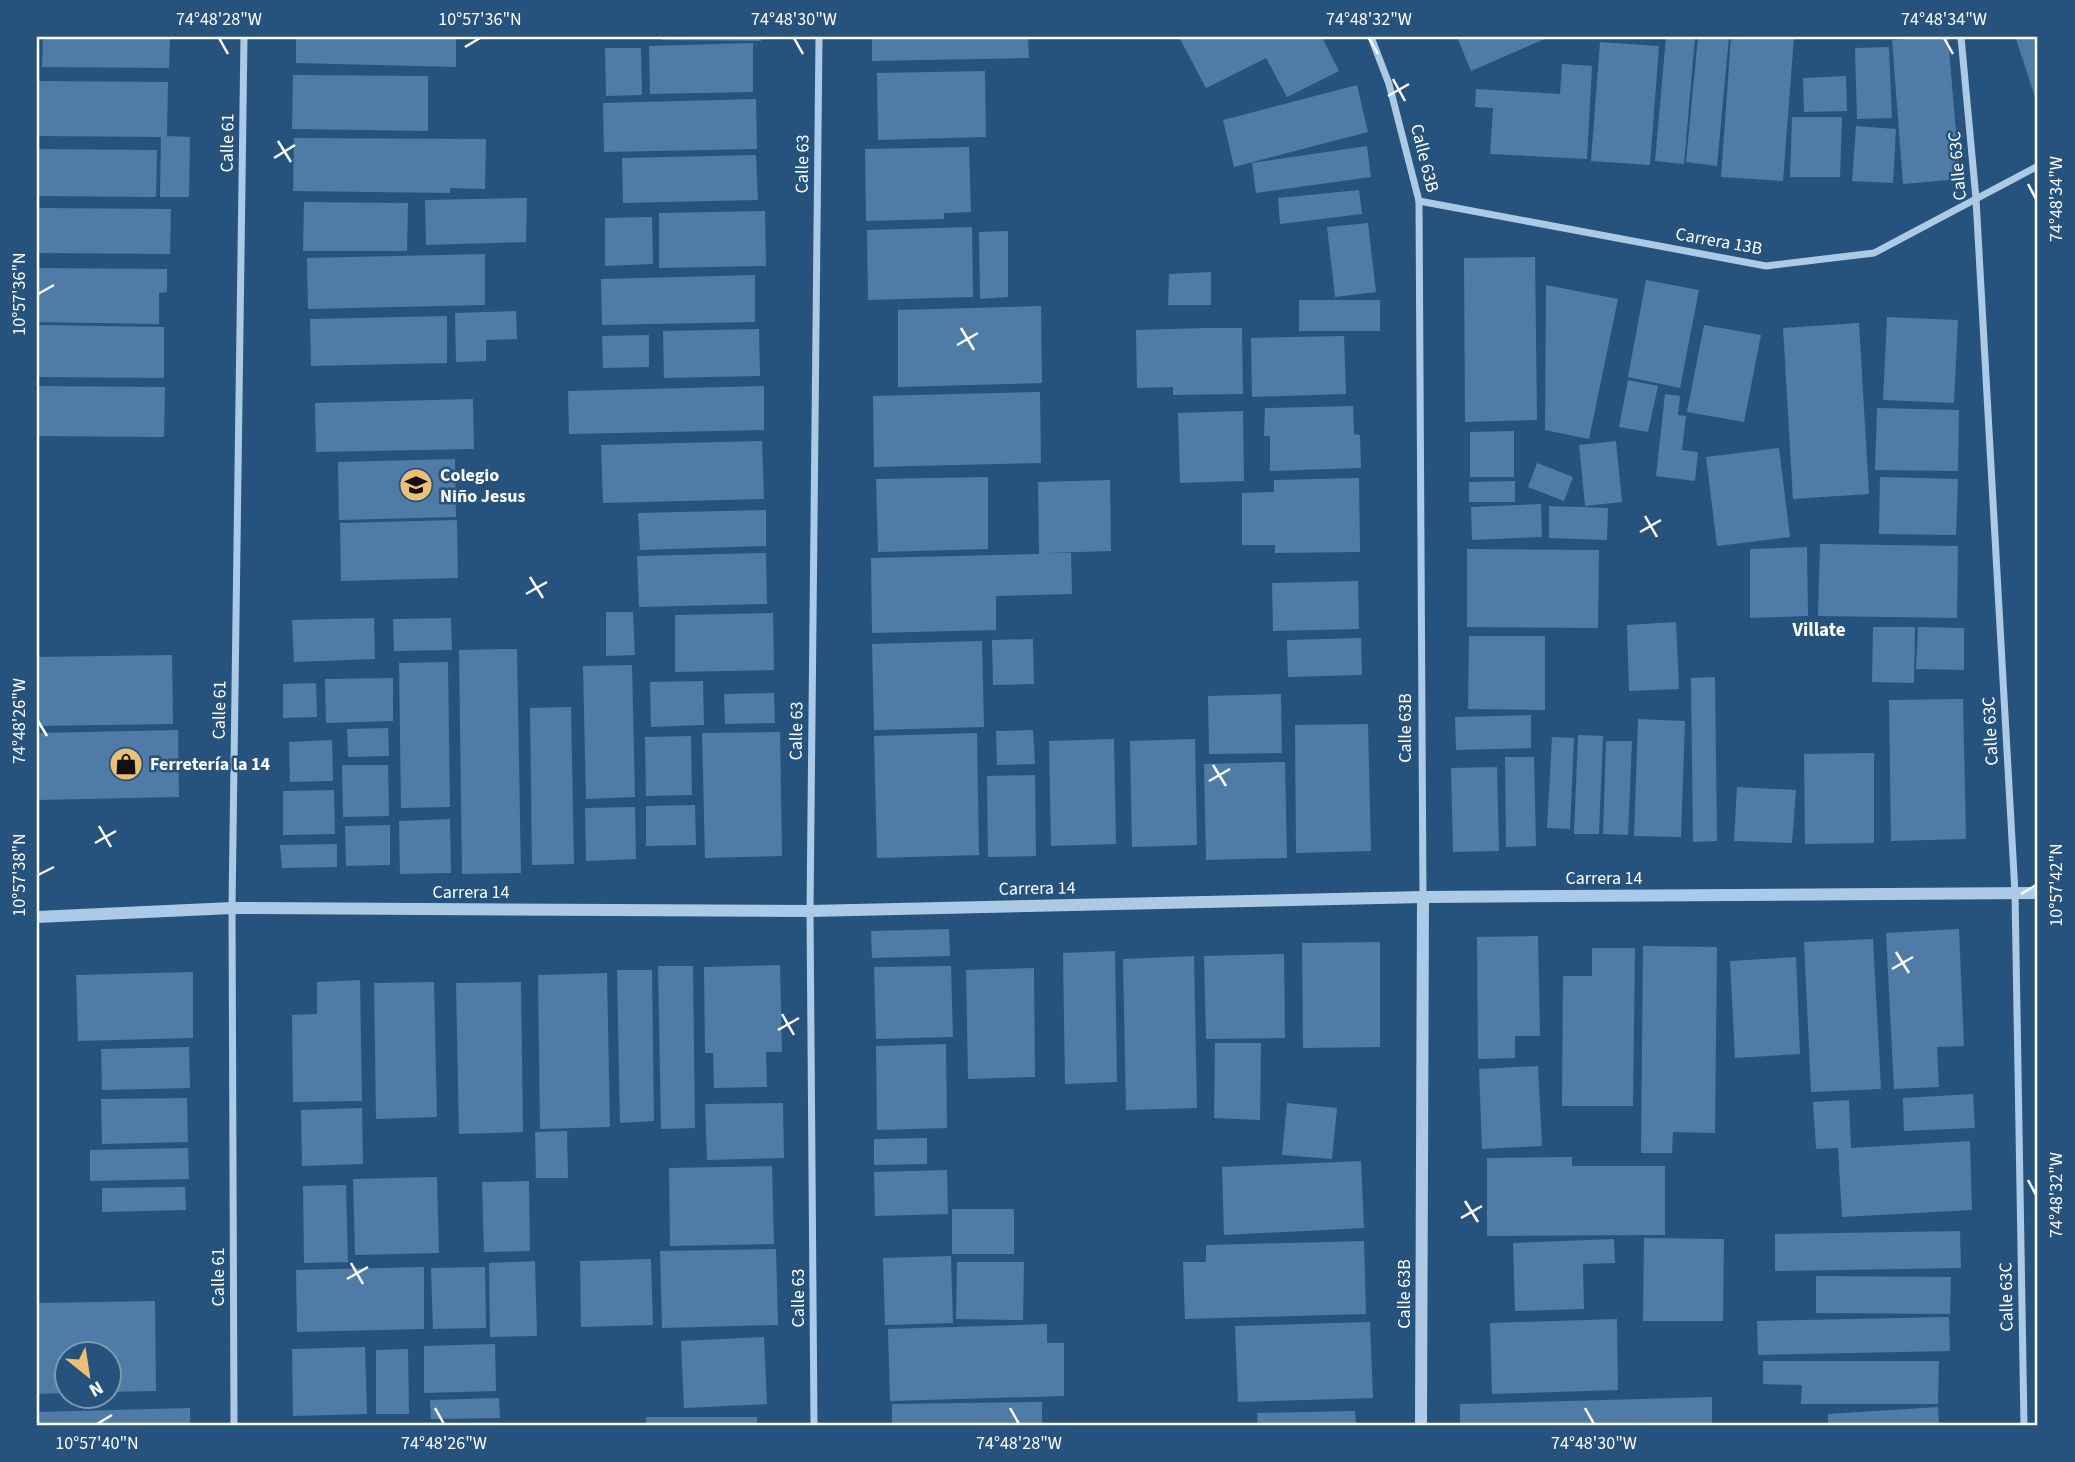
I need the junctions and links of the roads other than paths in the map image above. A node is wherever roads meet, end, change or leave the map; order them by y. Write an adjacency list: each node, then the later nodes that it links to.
1 (244, 37): 11 (street, Calle 61)
2 (819, 37): 12 (street, Calle 63)
3 (1371, 37): 7 (street, Calle 63B)
4 (1961, 37): 6 (street, Calle 63C)
5 (2038, 166): 6 (street, Carrera 13B)
6 (1976, 199): 7 (street, Carrera 13B); 9 (street, Calle 63C)
7 (1419, 201): 10 (street, Calle 63B)
8 (2038, 892): 9 (street, Carrera 14)
9 (2015, 893): 10 (street, Carrera 14); 17 (street, Calle 63C)
10 (1423, 897): 12 (street, Carrera 14); 16 (street, Calle 63B)
11 (232, 908): 12 (street, Carrera 14); 13 (street, Carrera 14); 14 (street, Calle 61)
12 (810, 911): 15 (street, Calle 63)
13 (37, 916)
14 (234, 1425)
15 (814, 1425)
16 (1422, 1425)
17 (2024, 1425)

